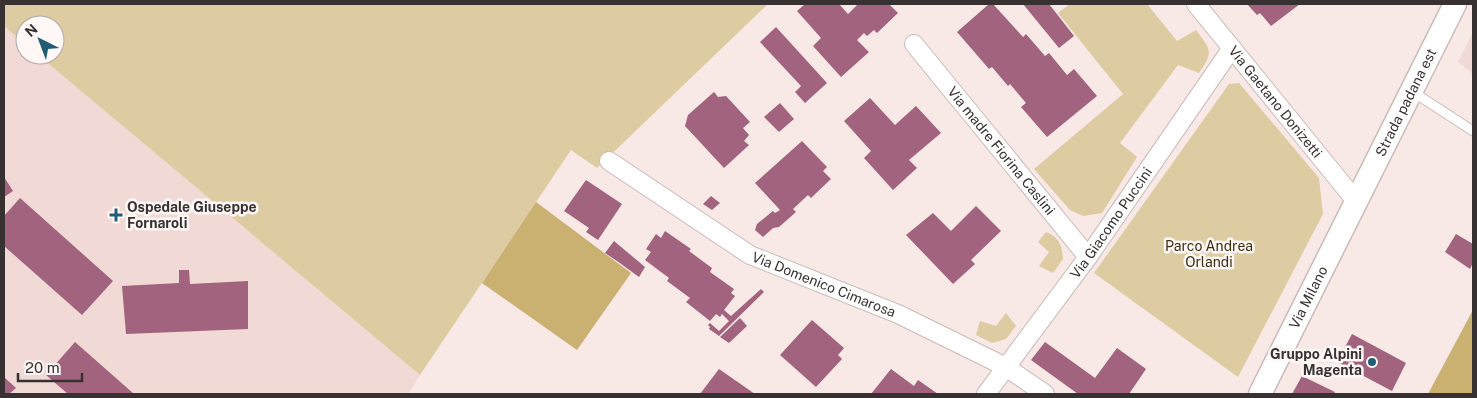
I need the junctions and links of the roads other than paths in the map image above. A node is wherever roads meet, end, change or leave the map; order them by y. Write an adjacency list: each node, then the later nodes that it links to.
1 (1196, 4): 4 (street, Via Gaetano Donizetti)
2 (1454, 4): 5 (street, Strada padana est)
3 (914, 44): 9 (street, Via madre Fiorina Caslini)
4 (1232, 48): 8 (street, Via Gaetano Donizetti); 9 (street, Via Giacomo Puccini)
5 (1410, 91): 6 (lane); 8 (street, Strada padana est)
6 (1473, 131)
7 (609, 161): 10 (street, Via Domenico Cimarosa)
8 (1356, 201): 13 (street, Via Milano)
9 (1088, 257): 10 (street, Via Giacomo Puccini)
10 (1006, 367): 11 (street, Via Giacomo Puccini); 12 (street, Via Domenico Cimarosa)
11 (986, 394)
12 (1046, 394)
13 (1260, 394)

